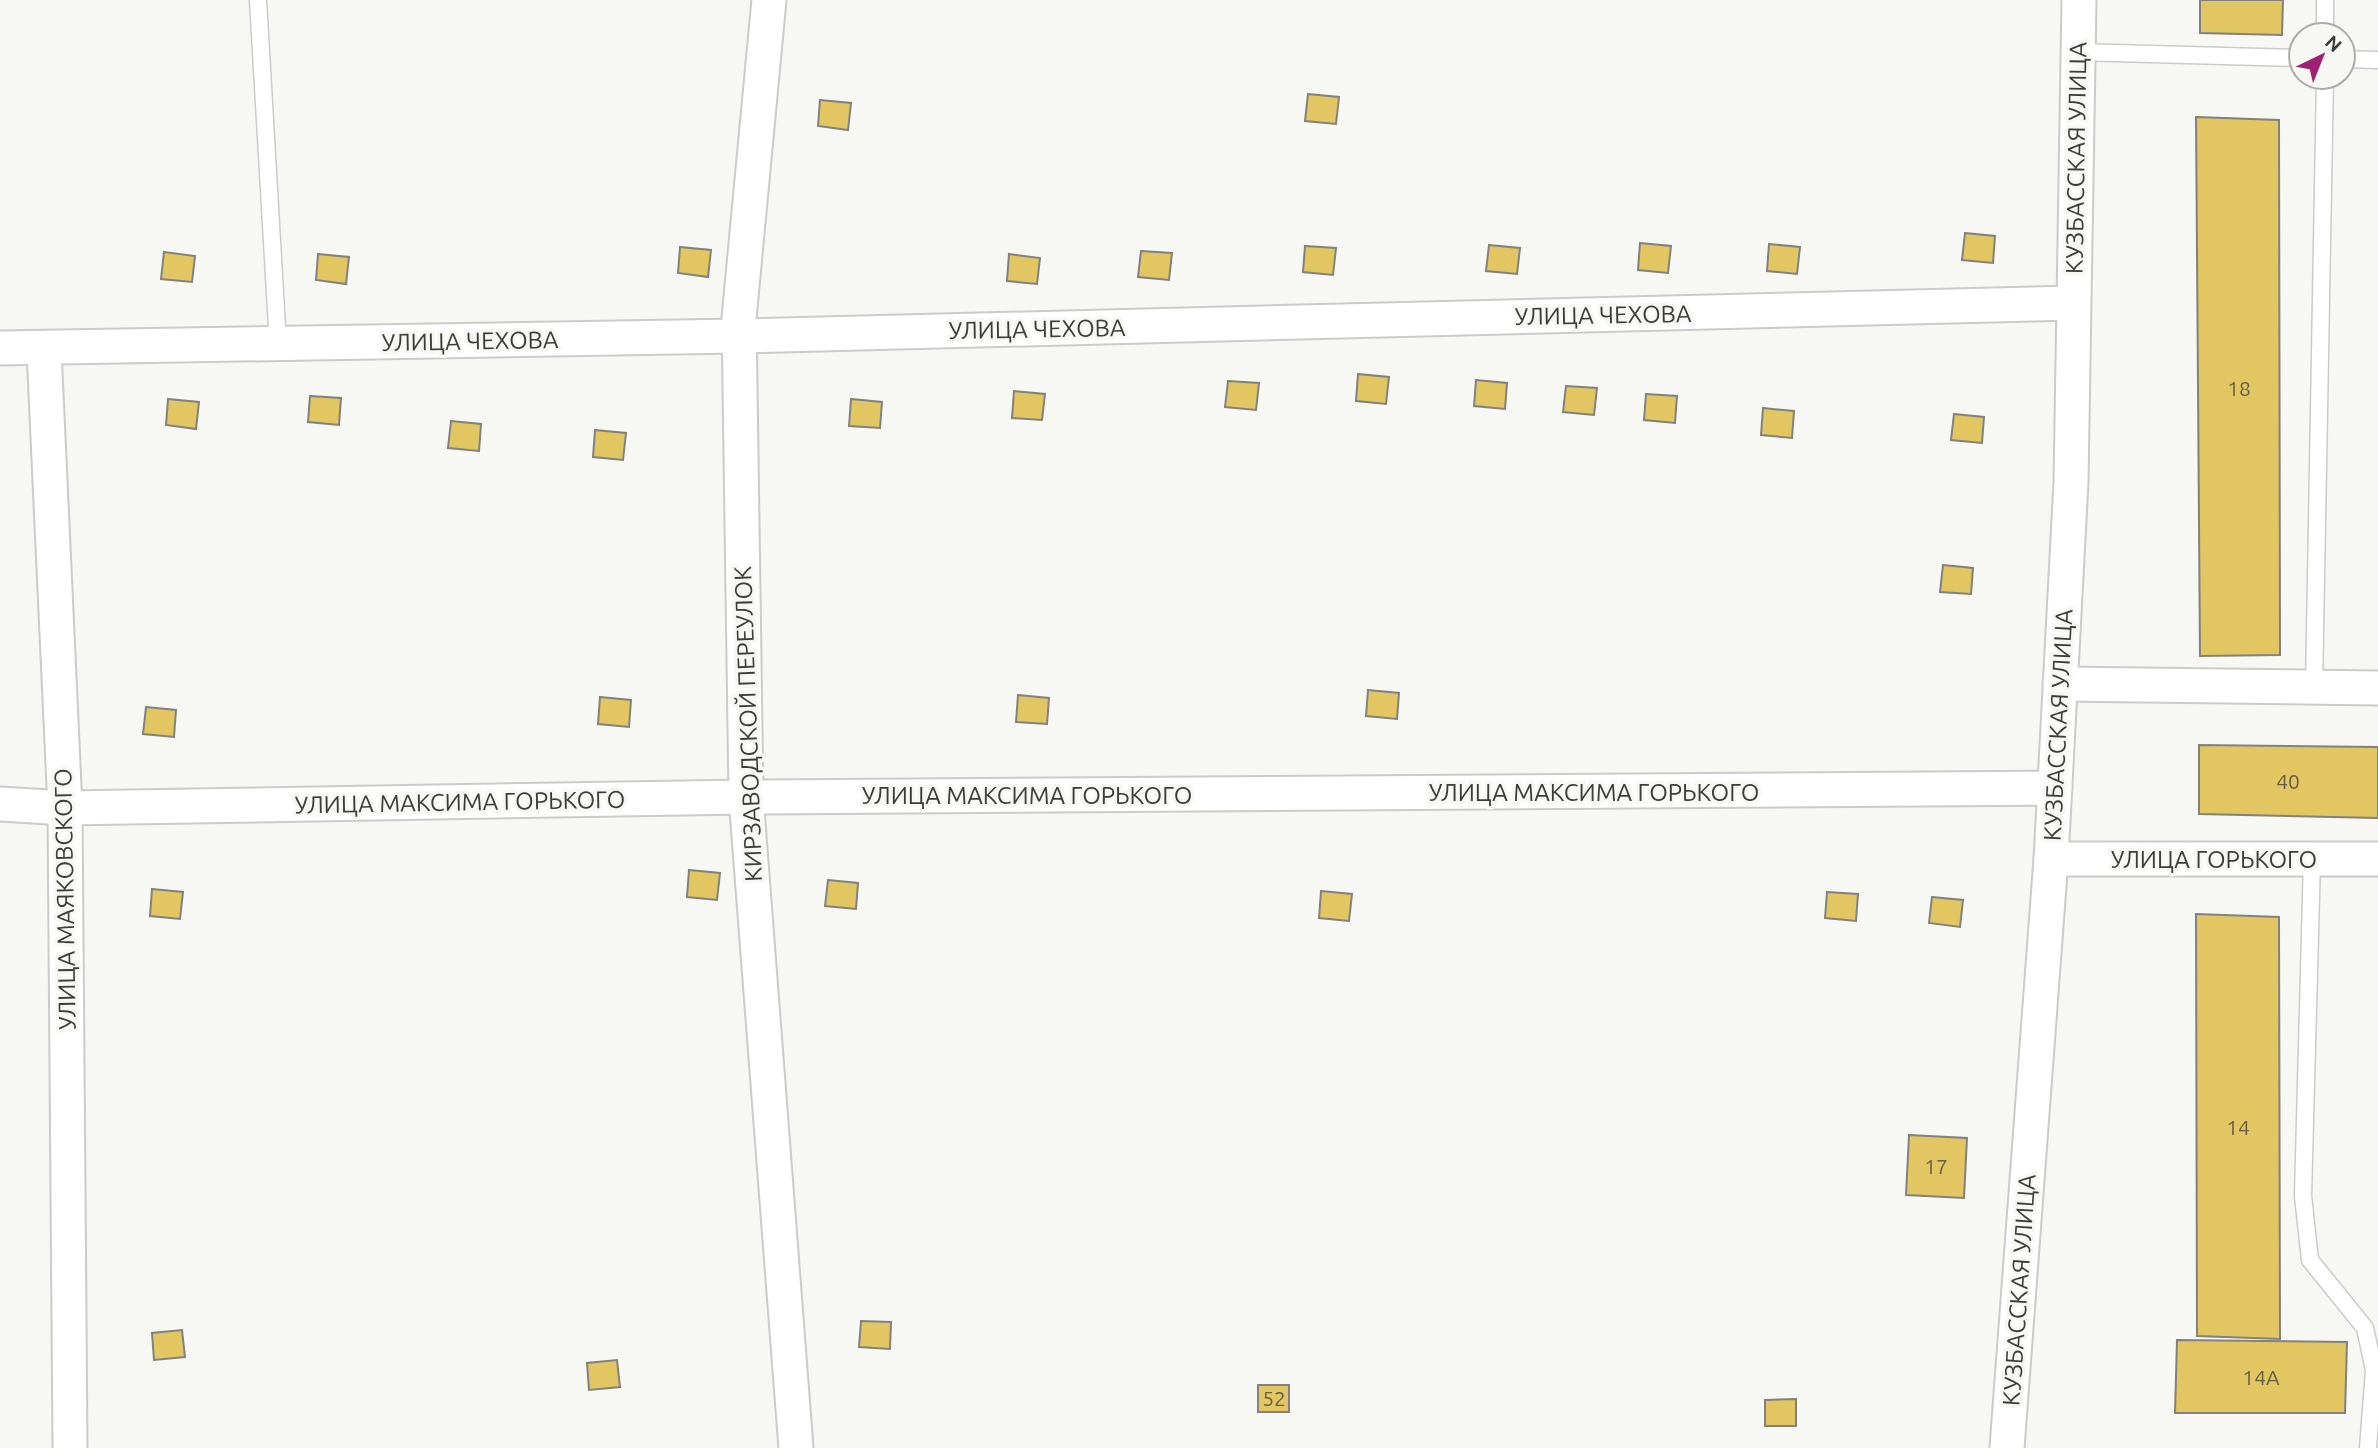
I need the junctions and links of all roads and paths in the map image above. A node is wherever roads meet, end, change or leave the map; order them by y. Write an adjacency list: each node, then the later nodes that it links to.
1 (258, 0): 13 (lane)
2 (769, 0): 12 (street, КИРЗАВОДСКОЙ ПЕРЕУЛОК)
3 (2079, 0): 6 (street, КУЗБАССКАЯ УЛИЦА)
4 (2325, 0): 5 (lane)
5 (2325, 21)
6 (2078, 52): 7 (lane); 11 (street, КУЗБАССКАЯ УЛИЦА)
7 (2287, 58)
8 (2357, 59): 9 (lane)
9 (2378, 60)
10 (2325, 91): 17 (lane)
11 (2073, 303): 12 (street, УЛИЦА ЧЕХОВА); 16 (street, КУЗБАССКАЯ УЛИЦА)
12 (739, 336): 13 (street, УЛИЦА ЧЕХОВА); 20 (street, КИРЗАВОДСКОЙ ПЕРЕУЛОК)
13 (278, 345): 15 (street, УЛИЦА ЧЕХОВА)
14 (0, 348): 15 (street, УЛИЦА ЧЕХОВА)
15 (44, 350): 22 (street, УЛИЦА МАЯКОВСКОГО)
16 (2060, 684): 17 (street); 19 (street, КУЗБАССКАЯ УЛИЦА)
17 (2314, 688): 18 (street)
18 (2378, 688)
19 (2055, 788): 20 (street, УЛИЦА МАКСИМА ГОРЬКОГО); 23 (street, КУЗБАССКАЯ УЛИЦА)
20 (746, 797): 22 (street, УЛИЦА МАКСИМА ГОРЬКОГО); 27 (street, КИРЗАВОДСКОЙ ПЕРЕУЛОК)
21 (0, 804): 22 (street, УЛИЦА МАКСИМА ГОРЬКОГО)
22 (65, 808): 26 (street, УЛИЦА МАЯКОВСКОГО)
23 (2051, 859): 24 (street, УЛИЦА ГОРЬКОГО); 28 (street, КУЗБАССКАЯ УЛИЦА)
24 (2312, 859): 25 (street, УЛИЦА ГОРЬКОГО); 29 (lane)
25 (2378, 859)
26 (70, 1448)
27 (796, 1448)
28 (2007, 1448)
29 (2368, 1448)

